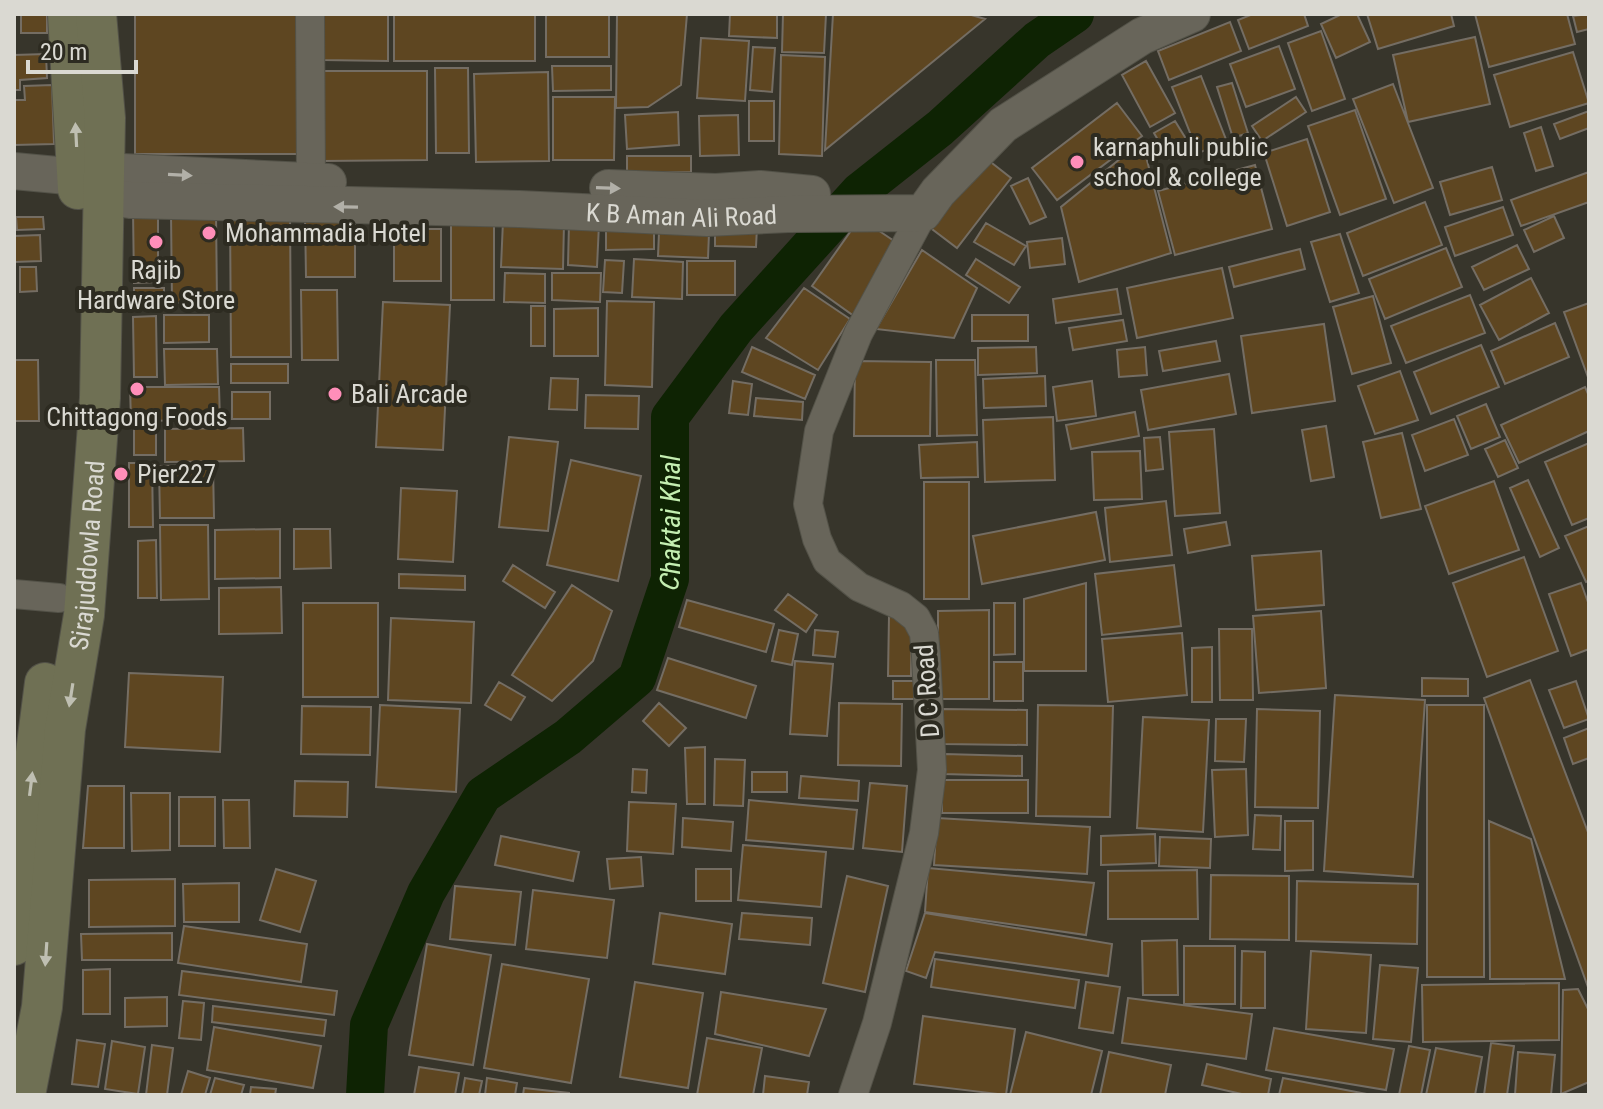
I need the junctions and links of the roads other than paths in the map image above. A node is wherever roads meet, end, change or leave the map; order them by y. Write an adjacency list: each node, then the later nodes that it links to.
1 (68, 14): 6 (main road, Sirajuddowla Road, one-way to 1)
2 (96, 14): 6 (main road, Sirajuddowla Road)
3 (310, 14): 7 (street)
4 (1192, 14): 8 (street)
5 (14, 171): 6 (street)
6 (94, 181): 7 (street, K B Aman Ali Road, one-way to 7); 9 (street, K B Aman Ali Road, one-way to 6); 11 (main road, Sirajuddowla Road); 13 (main road, Sirajuddowla Road, one-way to 13)
7 (311, 182): 9 (street, K B Aman Ali Road, one-way to 9)
8 (931, 202): 9 (street, K B Aman Ali Road); 14 (street, D C Road)
9 (711, 205)
10 (14, 594): 11 (street)
11 (59, 598): 12 (main road, Sirajuddowla Road, one-way to 11)
12 (14, 945)
13 (25, 1095)
14 (853, 1095)

